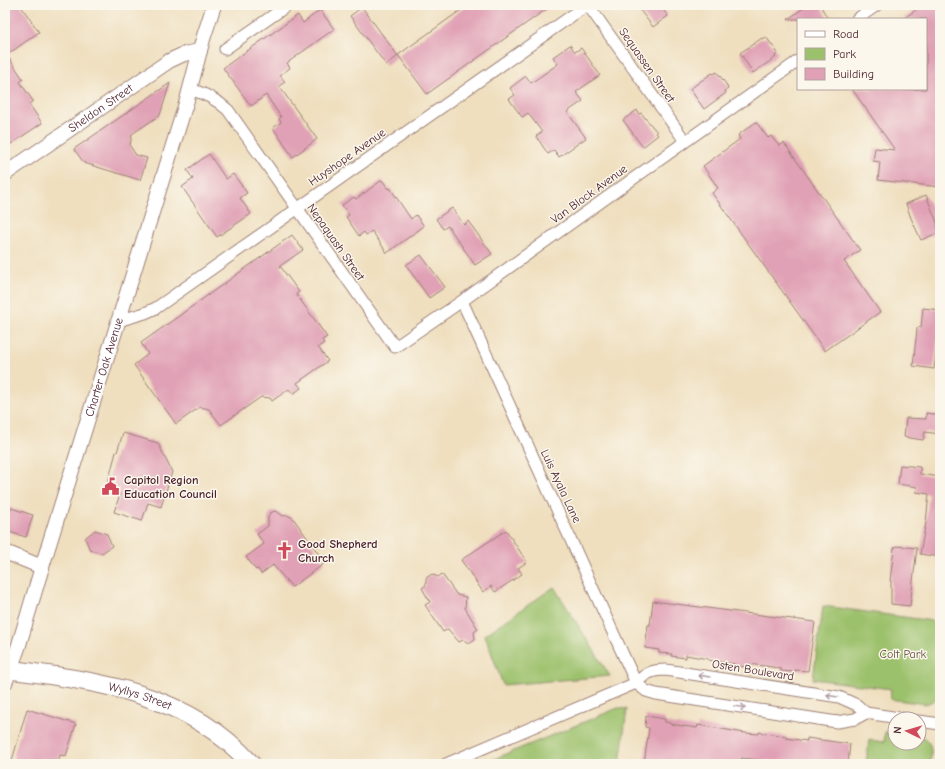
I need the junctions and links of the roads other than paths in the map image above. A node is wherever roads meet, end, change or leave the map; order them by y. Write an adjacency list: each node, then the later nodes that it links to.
1 (214, 5): 7 (street, Charter Oak Avenue)
2 (288, 5): 6 (street)
3 (588, 5): 10 (street, Sequassen Street); 12 (street, Huyshope Avenue)
4 (877, 5): 5 (street)
5 (858, 18)
6 (225, 49)
7 (200, 51): 9 (street, Charter Oak Avenue); 11 (street, Sheldon Street)
8 (797, 62): 10 (street, Van Block Avenue)
9 (190, 89): 12 (street, Nepaquash Street); 14 (street, Charter Oak Avenue)
10 (685, 141): 13 (street, Van Block Avenue)
11 (5, 174)
12 (296, 208): 14 (street, Huyshope Avenue); 15 (street, Nepaquash Street)
13 (462, 301): 15 (street, Van Block Avenue); 19 (street, Luis Ayala Lane)
14 (118, 321): 17 (street, Charter Oak Avenue)
15 (395, 347)
16 (5, 552): 17 (street)
17 (42, 567): 18 (street, Charter Oak Avenue)
18 (7, 674): 24 (main road, Wyllys Street)
19 (636, 683): 20 (street, Osten Boulevard, one-way to 20); 20 (street, Osten Boulevard, one-way to 19); 25 (street, Osten Boulevard)
20 (866, 713): 21 (street, Osten Boulevard)
21 (887, 716)
22 (927, 722): 23 (street)
23 (940, 724)
24 (251, 764)
25 (446, 764)

